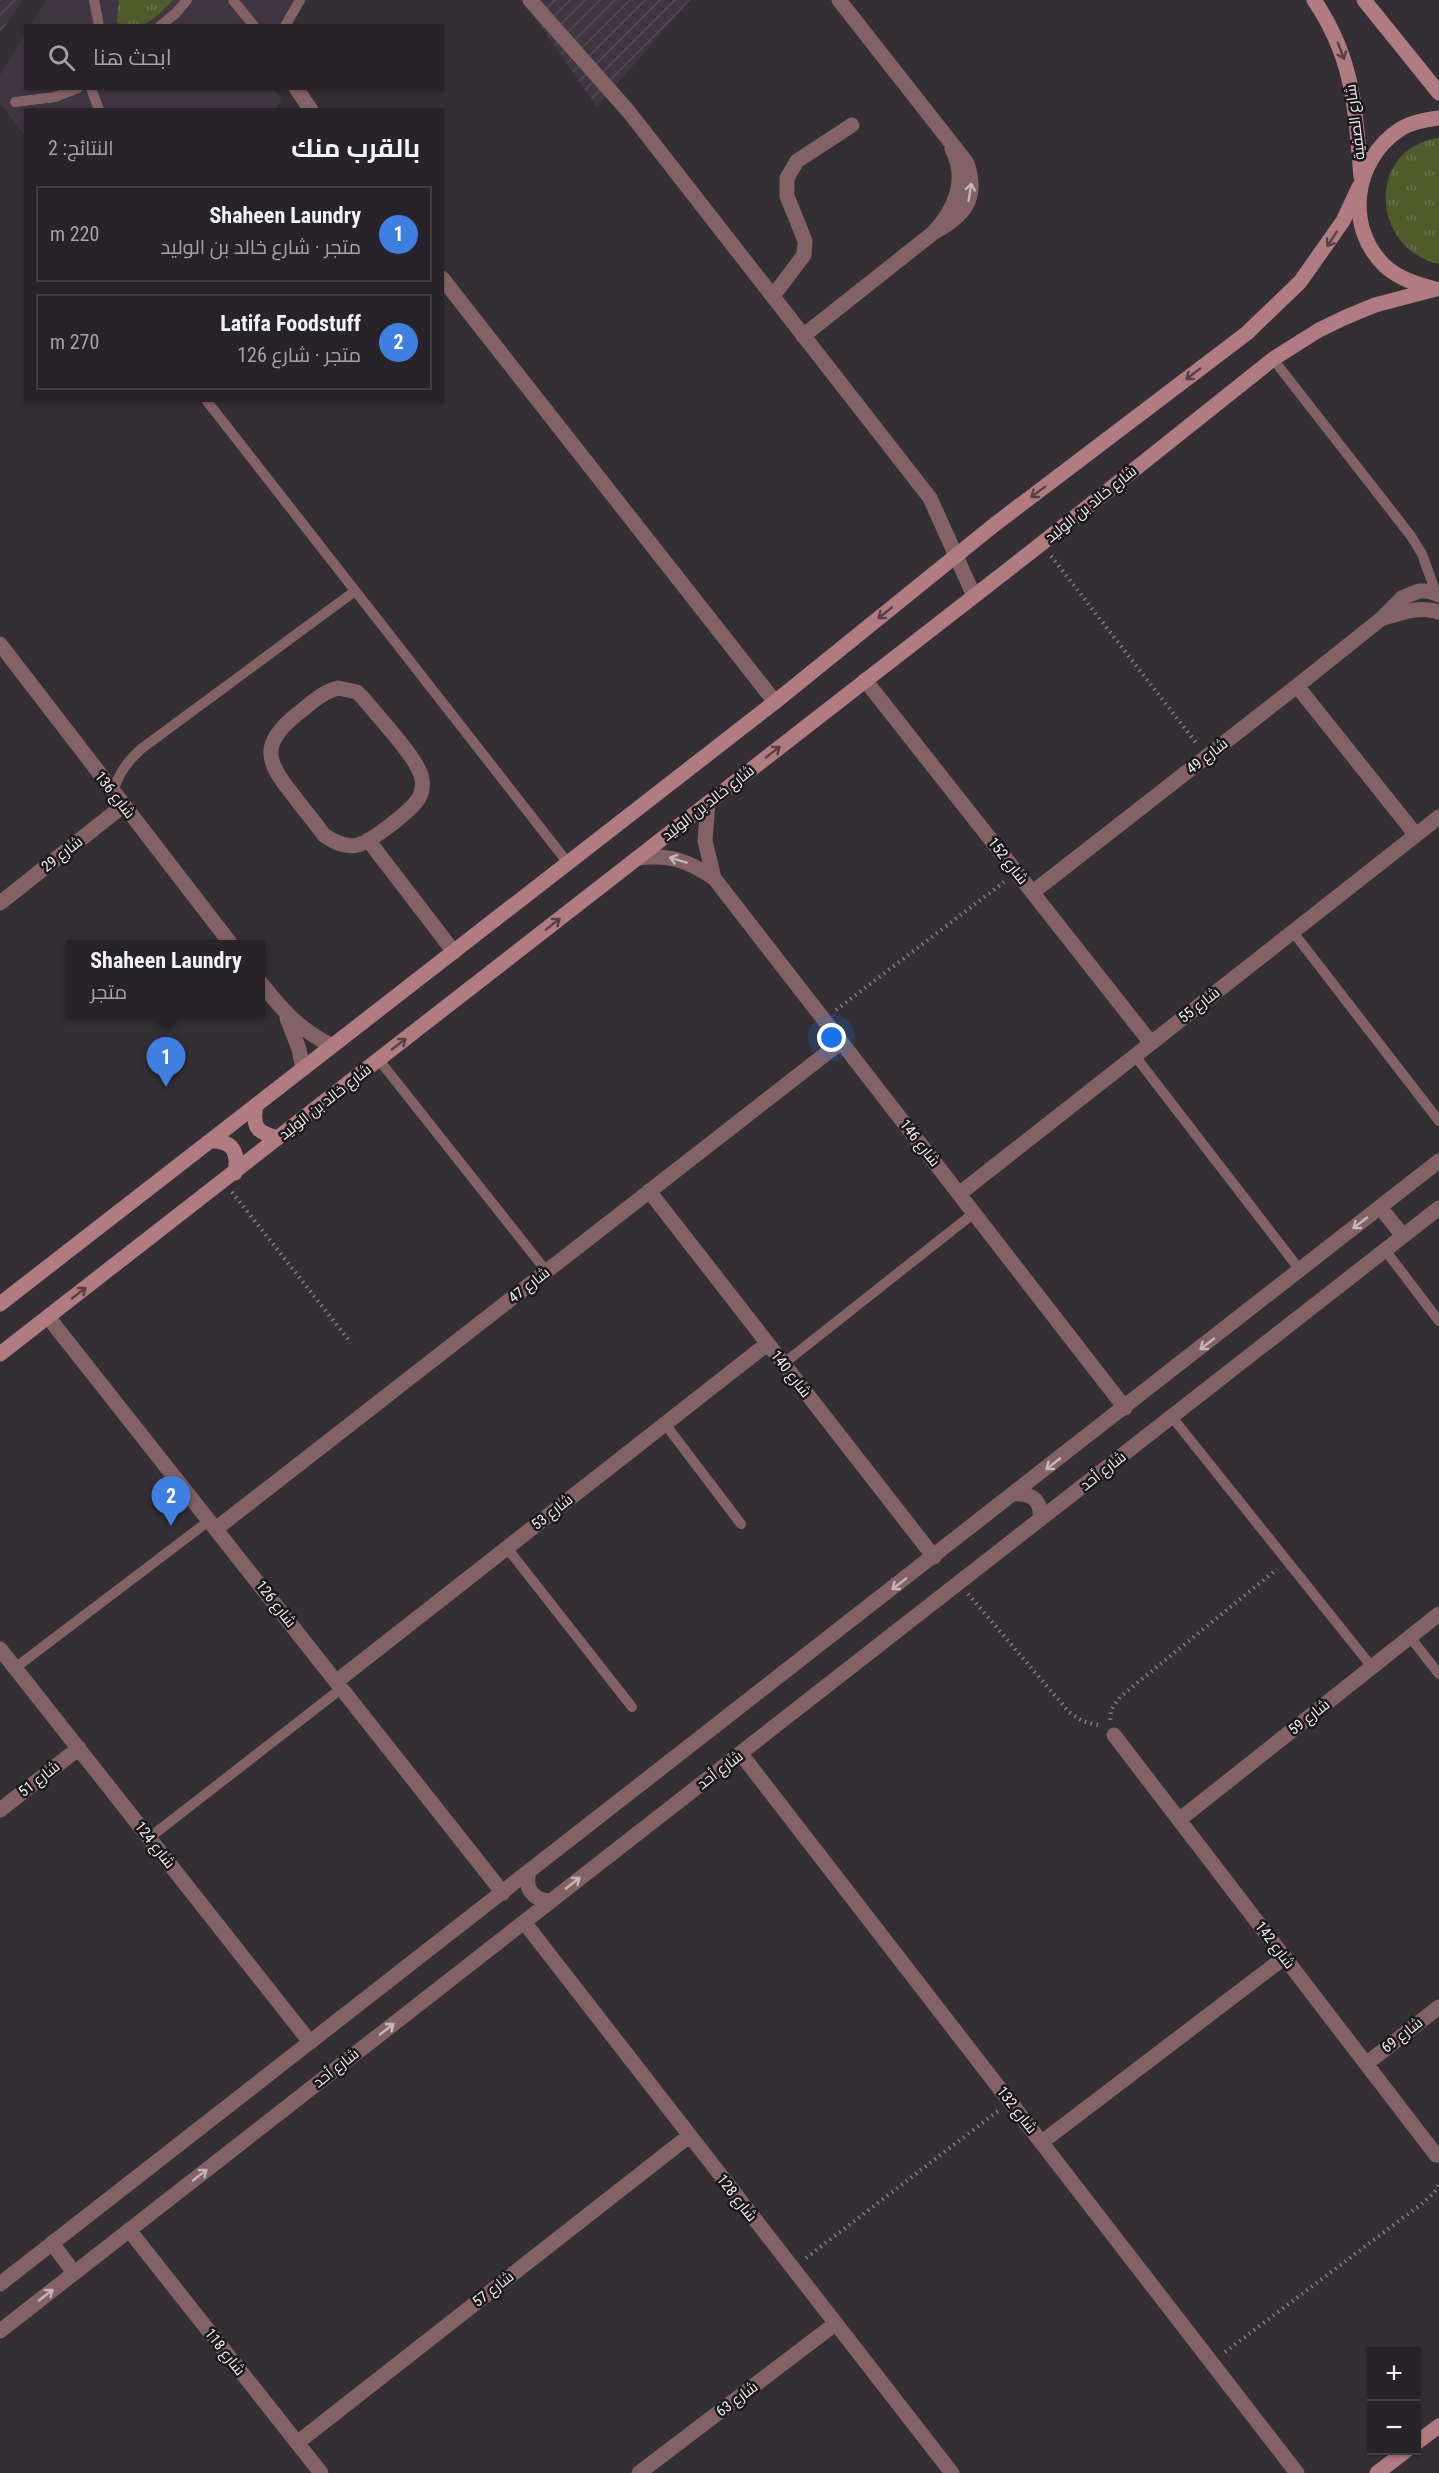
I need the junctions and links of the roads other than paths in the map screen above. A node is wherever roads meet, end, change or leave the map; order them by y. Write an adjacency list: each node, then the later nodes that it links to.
1 (94, 0): 9 (lane)
2 (187, 0): 10 (lane)
3 (233, 0): 11 (lane)
4 (300, 0): 12 (lane)
5 (530, 0): 25 (street)
6 (839, 0): 26 (street)
7 (1314, 0): 22 (main road, شارع الصفية, one-way to 22)
8 (1364, 0): 16 (main road)
9 (99, 24)
10 (161, 24)
11 (252, 24)
12 (286, 24)
13 (73, 90): 17 (lane)
14 (92, 90): 18 (lane)
15 (296, 91): 19 (street)
16 (1439, 93)
17 (15, 102)
18 (98, 108)
19 (309, 108)
20 (1439, 118): 22 (main road)
21 (852, 125): 25 (street)
22 (1360, 184): 24 (main road, شارع الصفية); 29 (main road, one-way to 29)
23 (444, 281): 38 (street)
24 (1438, 289): 27 (main road, شارع خالد بن الوليد)
25 (773, 297): 26 (street)
26 (804, 336): 29 (street)
27 (1273, 359): 31 (lane); 32 (main road, شارع خالد بن الوليد)
28 (208, 402): 30 (lane)
29 (955, 557): 32 (street); 38 (main road, one-way to 38)
30 (355, 591): 39 (lane); 46 (lane)
31 (1438, 594): 34 (street, شارع 49)
32 (974, 596): 36 (main road, شارع خالد بن الوليد)
33 (1439, 612): 34 (street)
34 (1381, 619): 37 (street, شارع 49)
35 (0, 644): 39 (street, شارع 136)
36 (865, 680): 40 (main road, شارع خالد بن الوليد, one-way to 36); 48 (street, شارع 152)
37 (1297, 686): 43 (street); 48 (street, شارع 49)
38 (775, 702): 46 (main road)
39 (113, 792): 41 (street, شارع 136)
40 (708, 803): 45 (main road, شارع خالد بن الوليد); 47 (street, شارع 146)
41 (124, 805): 49 (street, شارع 29); 51 (street, شارع 136)
42 (1439, 817): 43 (street, شارع 55)
43 (1416, 835): 50 (street, شارع 55)
44 (368, 840): 44 (street); 52 (street)
45 (638, 858): 47 (street, شارع 146, one-way to 45); 59 (main road, شارع خالد بن الوليد, one-way to 45)
46 (568, 863): 52 (main road)
47 (714, 878): 55 (street, شارع 146)
48 (1033, 892): 56 (street, شارع 152)
49 (0, 903)
50 (1293, 932): 56 (street, شارع 55); 62 (lane)
51 (227, 940)
52 (454, 952): 57 (main road)
53 (265, 987): 54 (street)
54 (284, 1012): 57 (street); 60 (street)
55 (841, 1042): 67 (street, شارع 47); 68 (street, شارع 146)
56 (1151, 1043): 58 (street, شارع 55)
57 (332, 1046): 60 (main road)
58 (1135, 1056): 68 (street, شارع 55); 74 (lane)
59 (379, 1060): 63 (main road, شارع خالد بن الوليد); 75 (lane)
60 (303, 1069): 61 (main road)
61 (256, 1105): 63 (main road); 64 (main road)
62 (1439, 1121)
63 (279, 1138): 66 (main road, شارع خالد بن الوليد)
64 (211, 1141): 66 (main road); 76 (main road)
65 (1439, 1161): 69 (street)
66 (230, 1177): 77 (main road, شارع خالد بن الوليد, one-way to 66)
67 (649, 1191): 75 (street, شارع 47); 79 (street, شارع 140)
68 (959, 1194): 71 (street, شارع 146)
69 (1380, 1207): 72 (street); 74 (street, one-way to 74)
70 (1439, 1208): 72 (street, شارع أحد)
71 (974, 1214): 81 (lane); 82 (street, شارع 146)
72 (1403, 1236): 73 (street, شارع أحد)
73 (1385, 1250): 78 (lane); 83 (street, شارع أحد)
74 (1300, 1270): 82 (street, one-way to 82)
75 (547, 1272): 87 (street, شارع 47)
76 (0, 1304)
77 (48, 1317): 80 (main road, شارع خالد بن الوليد); 87 (street, شارع 126)
78 (1439, 1321)
79 (767, 1344): 81 (street, شارع 140); 84 (street, شارع 53)
80 (0, 1354)
81 (783, 1364): 90 (street, شارع 140)
82 (1125, 1408): 85 (street, one-way to 85)
83 (1172, 1417): 86 (street, شارع أحد); 94 (lane)
84 (665, 1424): 88 (lane); 89 (street, شارع 53)
85 (1016, 1494): 86 (street); 90 (street)
86 (1040, 1519): 101 (street, شارع أحد)
87 (213, 1524): 95 (lane); 97 (street, شارع 126)
88 (741, 1524)
89 (507, 1548): 97 (street, شارع 53); 98 (lane)
90 (934, 1557): 105 (street, one-way to 105)
91 (1439, 1614): 92 (street, شارع 59)
92 (1410, 1636): 94 (street, شارع 59); 96 (lane)
93 (0, 1649): 95 (street, شارع 124)
94 (1372, 1667): 103 (street, شارع 59)
95 (15, 1668): 100 (street, شارع 124)
96 (1439, 1674)
97 (339, 1684): 104 (lane); 106 (street, شارع 126)
98 (632, 1707)
99 (1114, 1735): 103 (street, شارع 142)
100 (79, 1748): 102 (street, شارع 51); 104 (street, شارع 124)
101 (741, 1754): 107 (street, شارع أحد, one-way to 101); 114 (street, شارع 132)
102 (0, 1810)
103 (1179, 1820): 109 (street, شارع 142)
104 (149, 1838): 111 (street, شارع 124)
105 (529, 1872): 106 (street); 107 (street)
106 (503, 1893): 111 (street)
107 (551, 1901): 108 (street, شارع أحد)
108 (524, 1922): 113 (street, شارع 128); 116 (street, شارع أحد, one-way to 108)
109 (1285, 1958): 112 (street, شارع 142); 114 (street)
110 (1439, 2007): 112 (street, شارع 69)
111 (310, 2042): 117 (street)
112 (1366, 2064): 115 (street, شارع 142)
113 (689, 2136): 120 (street, شارع 128); 122 (street, شارع 57)
114 (1042, 2142): 124 (street, شارع 132)
115 (1436, 2155)
116 (129, 2230): 118 (street, شارع أحد); 122 (street, شارع 118)
117 (52, 2243): 118 (street); 119 (street)
118 (74, 2272): 121 (street, شارع أحد, one-way to 118)
119 (0, 2284)
120 (835, 2324): 126 (street, شارع 63); 127 (street, شارع 128)
121 (0, 2331)
122 (297, 2443): 125 (street, شارع 118)
123 (1402, 2455): 128 (main road)
124 (1297, 2471)
125 (321, 2473)
126 (639, 2473)
127 (952, 2473)
128 (1377, 2473)

